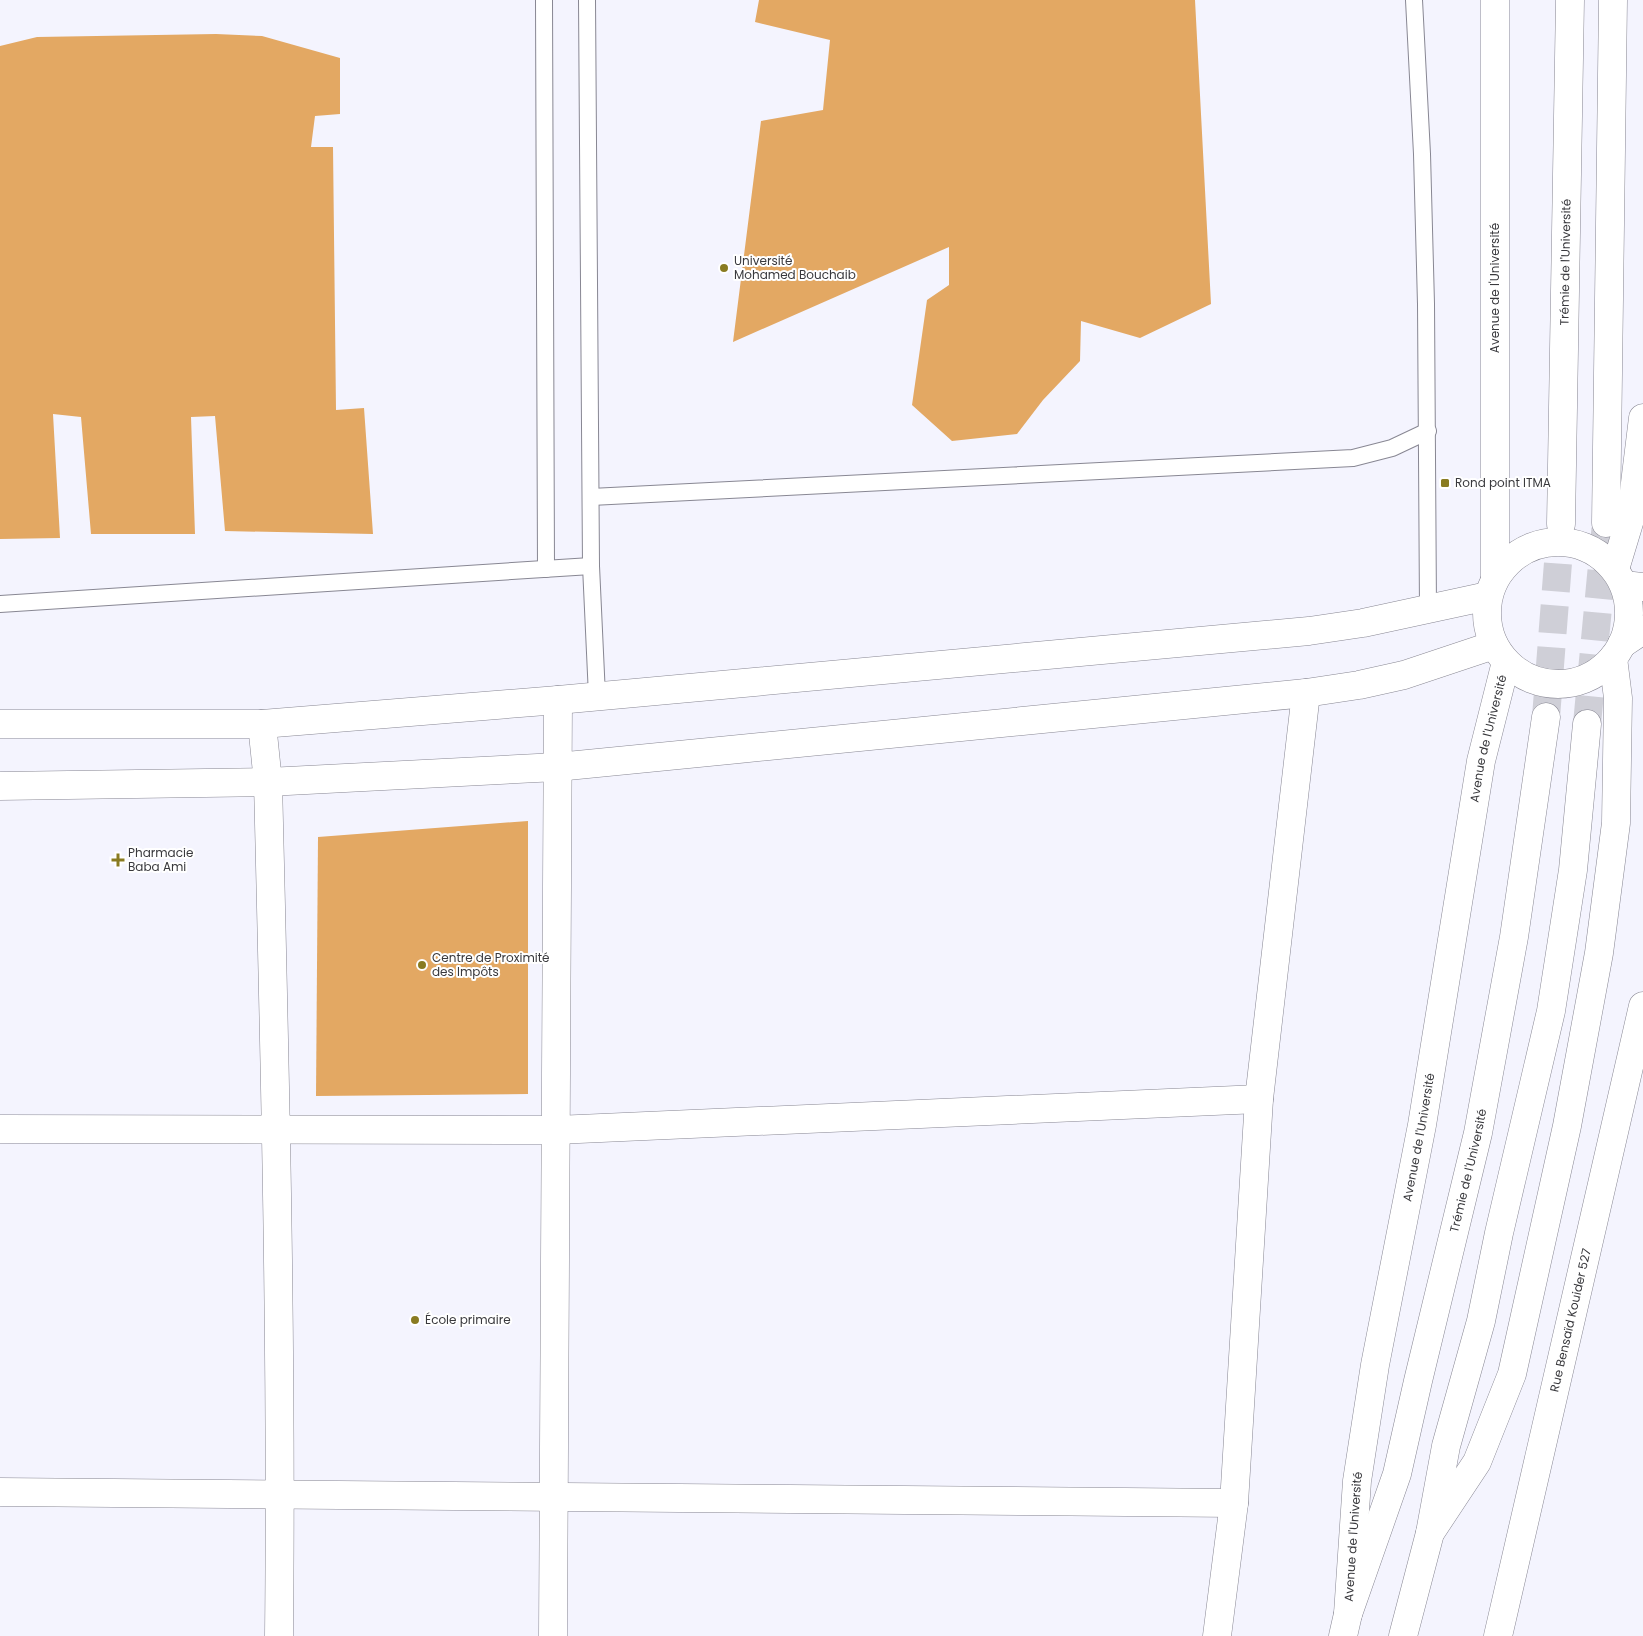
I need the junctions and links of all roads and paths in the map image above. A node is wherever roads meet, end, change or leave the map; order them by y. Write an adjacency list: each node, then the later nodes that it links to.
1 (544, 0): 14 (lane)
2 (587, 0): 10 (lane)
3 (1414, 0): 8 (lane)
4 (1496, 0): 16 (main road, Avenue de l'Université)
5 (1570, 0): 12 (main road, Trémie de l'Université)
6 (1614, 0): 11 (main road)
7 (1643, 418): 9 (main road)
8 (1428, 431): 10 (lane); 18 (lane)
9 (1640, 475): 15 (main road)
10 (591, 497): 13 (lane)
11 (1606, 523)
12 (1561, 524)
13 (591, 566): 14 (lane); 22 (lane)
14 (546, 569): 17 (lane)
15 (1627, 580): 16 (main road); 19 (main road)
16 (1492, 586): 18 (main road); 20 (main road)
17 (0, 604)
18 (1428, 609): 22 (main road)
19 (1626, 644): 20 (main road); 40 (main road)
20 (1500, 654): 21 (main road); 41 (main road, Avenue de l'Université)
21 (1306, 693): 28 (main road); 32 (main road)
22 (598, 696): 23 (main road)
23 (558, 700): 26 (main road); 28 (main road)
24 (1546, 717): 41 (main road, Trémie de l'Université)
25 (0, 724): 26 (main road)
26 (262, 724): 29 (main road)
27 (1587, 724): 40 (main road)
28 (558, 766): 29 (main road); 35 (main road)
29 (268, 782): 30 (main road); 34 (main road)
30 (0, 786)
31 (1643, 1006): 46 (main road, Rue Bensaïd Kouider 527)
32 (1260, 1099): 35 (main road); 39 (main road)
33 (0, 1129): 34 (main road)
34 (277, 1129): 35 (main road); 37 (main road)
35 (556, 1130): 38 (main road)
36 (0, 1492): 37 (main road)
37 (280, 1494): 38 (main road); 42 (main road)
38 (554, 1497): 39 (main road); 43 (main road)
39 (1234, 1503): 44 (main road)
40 (1430, 1533): 45 (main road)
41 (1346, 1625)
42 (278, 1636)
43 (554, 1636)
44 (1217, 1636)
45 (1404, 1636)
46 (1498, 1636)

